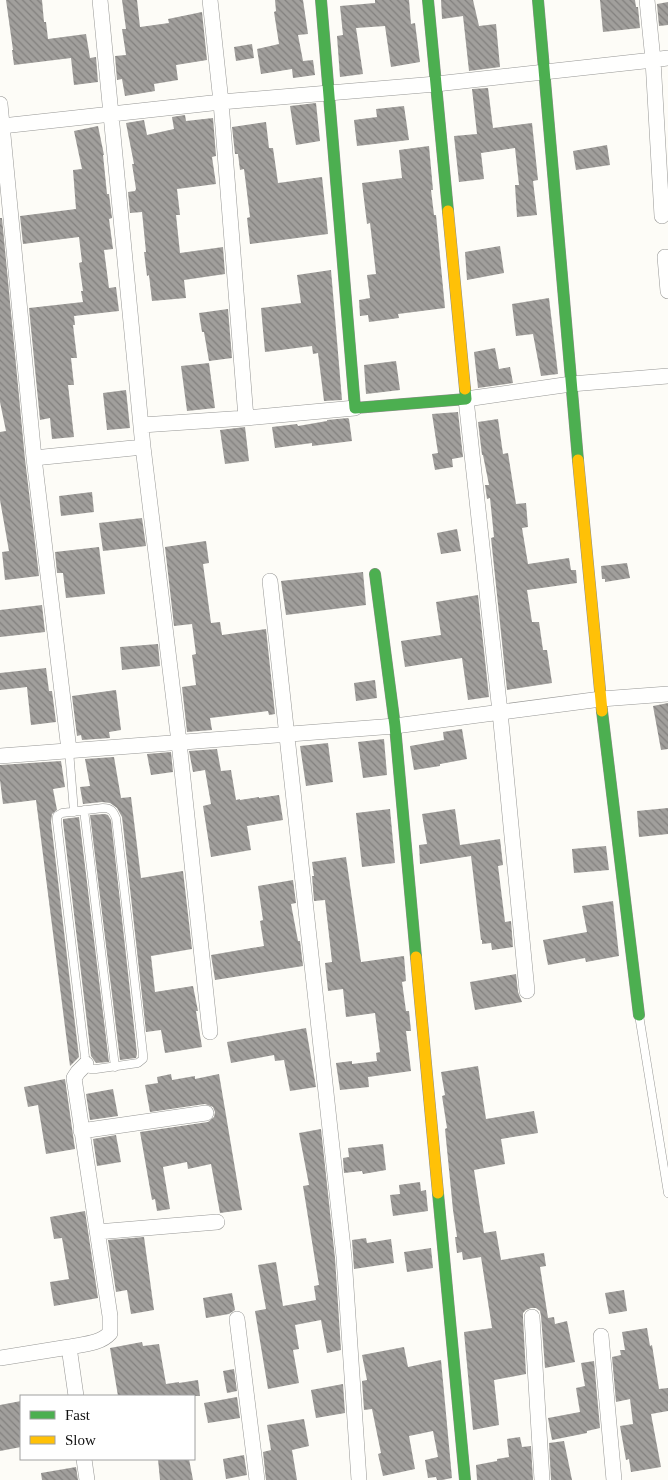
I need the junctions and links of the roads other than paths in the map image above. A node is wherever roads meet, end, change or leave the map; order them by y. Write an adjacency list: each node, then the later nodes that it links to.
1 (100, 0): 13 (street)
2 (210, 0): 11 (street)
3 (321, 0): 10 (street)
4 (428, 0): 9 (street)
5 (538, 0): 8 (street)
6 (647, 0): 7 (street)
7 (661, 59): 8 (street); 15 (street)
8 (544, 72): 9 (street); 19 (street)
9 (436, 84): 10 (street); 20 (street)
10 (330, 92): 11 (street); 21 (street)
11 (221, 102): 13 (street); 22 (street)
12 (0, 104): 14 (street)
13 (111, 113): 14 (street); 23 (street)
14 (2, 126): 25 (street)
15 (662, 216)
16 (665, 257): 17 (street)
17 (668, 292)
18 (668, 376): 19 (street)
19 (571, 384): 20 (street); 29 (street)
20 (466, 399): 21 (street); 30 (street)
21 (355, 408): 22 (street)
22 (246, 418): 23 (street)
23 (142, 425): 24 (street)
24 (143, 447): 25 (street); 33 (street)
25 (34, 458): 34 (street)
26 (375, 574): 31 (street)
27 (270, 581): 32 (street)
28 (668, 694): 29 (street)
29 (601, 699): 30 (street); 39 (street)
30 (500, 712): 31 (street); 38 (street)
31 (394, 726): 32 (street); 58 (street)
32 (286, 734): 33 (street); 57 (street)
33 (179, 742): 34 (street); 40 (street)
34 (69, 750): 35 (street); 37 (lane)
35 (0, 756)
36 (84, 810): 37 (lane); 42 (lane); 42 (lane)
37 (74, 812): 41 (lane)
38 (527, 991)
39 (639, 1016): 45 (lane)
40 (210, 1032)
41 (86, 1064): 42 (lane); 44 (street)
42 (116, 1067)
43 (206, 1113): 44 (street)
44 (81, 1131): 47 (street)
45 (668, 1193)
46 (216, 1222): 47 (street)
47 (97, 1232): 51 (street)
48 (532, 1318): 59 (street)
49 (237, 1319): 56 (street)
50 (601, 1336): 60 (street)
51 (69, 1347): 52 (street); 53 (street)
52 (0, 1358)
53 (76, 1395)
54 (84, 1460): 55 (street)
55 (87, 1480)
56 (256, 1480)
57 (359, 1480)
58 (465, 1480)
59 (542, 1480)
60 (614, 1480)

